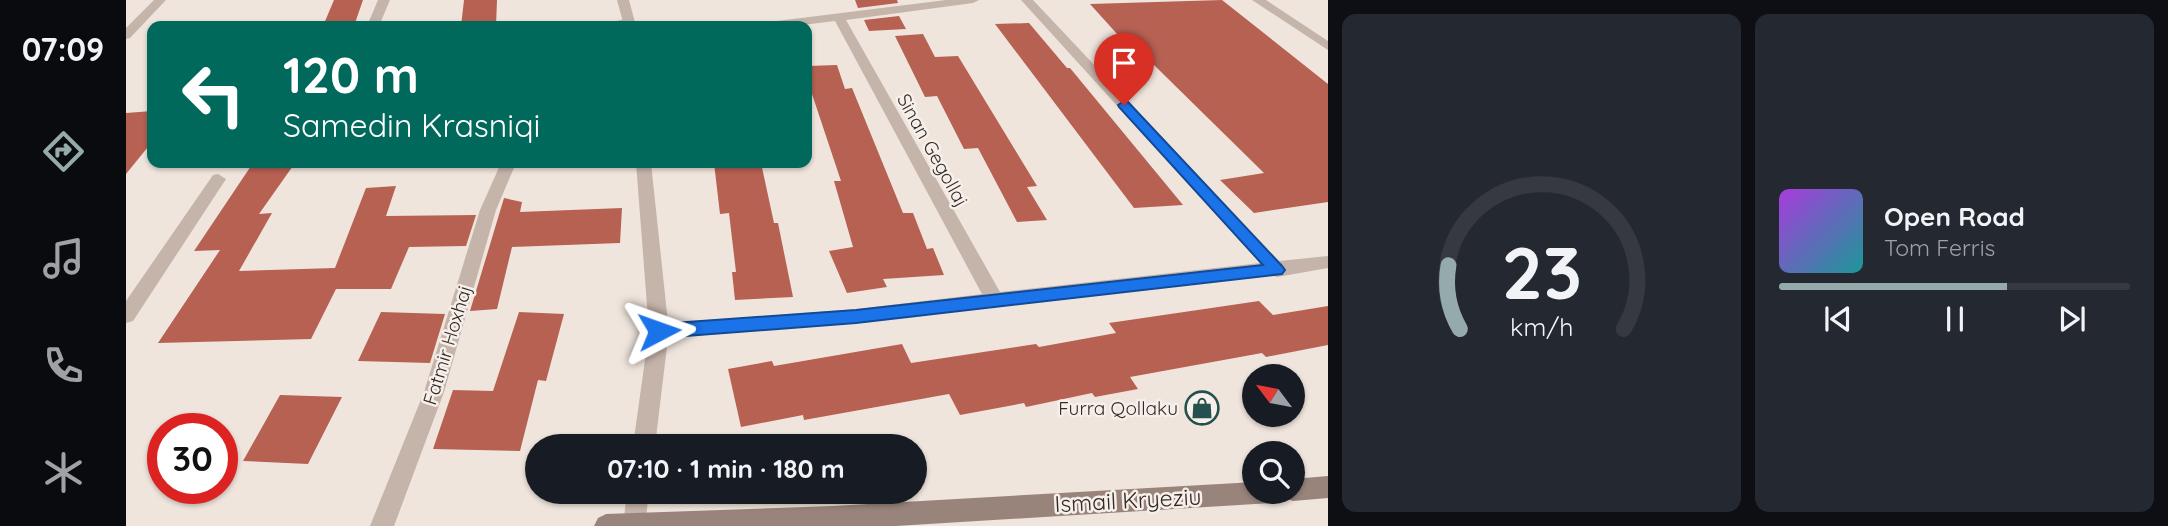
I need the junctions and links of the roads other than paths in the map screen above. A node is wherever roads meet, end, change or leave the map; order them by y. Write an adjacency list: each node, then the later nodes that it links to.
1 (160, 0): 11 (street)
2 (384, 0): 8 (street)
3 (623, 0): 9 (street)
4 (972, 0): 7 (street)
5 (1027, 0): 17 (street)
6 (1258, 0): 12 (street)
7 (838, 16): 10 (street); 18 (street, Sinan Gegollaj)
8 (375, 21)
9 (628, 21)
10 (804, 21)
11 (126, 35)
12 (1328, 46)
13 (506, 168): 27 (street, Fatmir Hoxhaj)
14 (643, 168): 20 (street)
15 (218, 179): 19 (street)
16 (1328, 262): 17 (street)
17 (1277, 270): 18 (street)
18 (995, 301): 20 (street)
19 (126, 316)
20 (659, 331): 21 (street)
21 (646, 434)
22 (1328, 487): 23 (main road)
23 (1305, 490)
24 (1242, 494): 26 (main road, Ismail Kryeziu)
25 (636, 504): 26 (street)
26 (634, 524): 28 (main road, Ismail Kryeziu)
27 (382, 526)
28 (606, 526)

